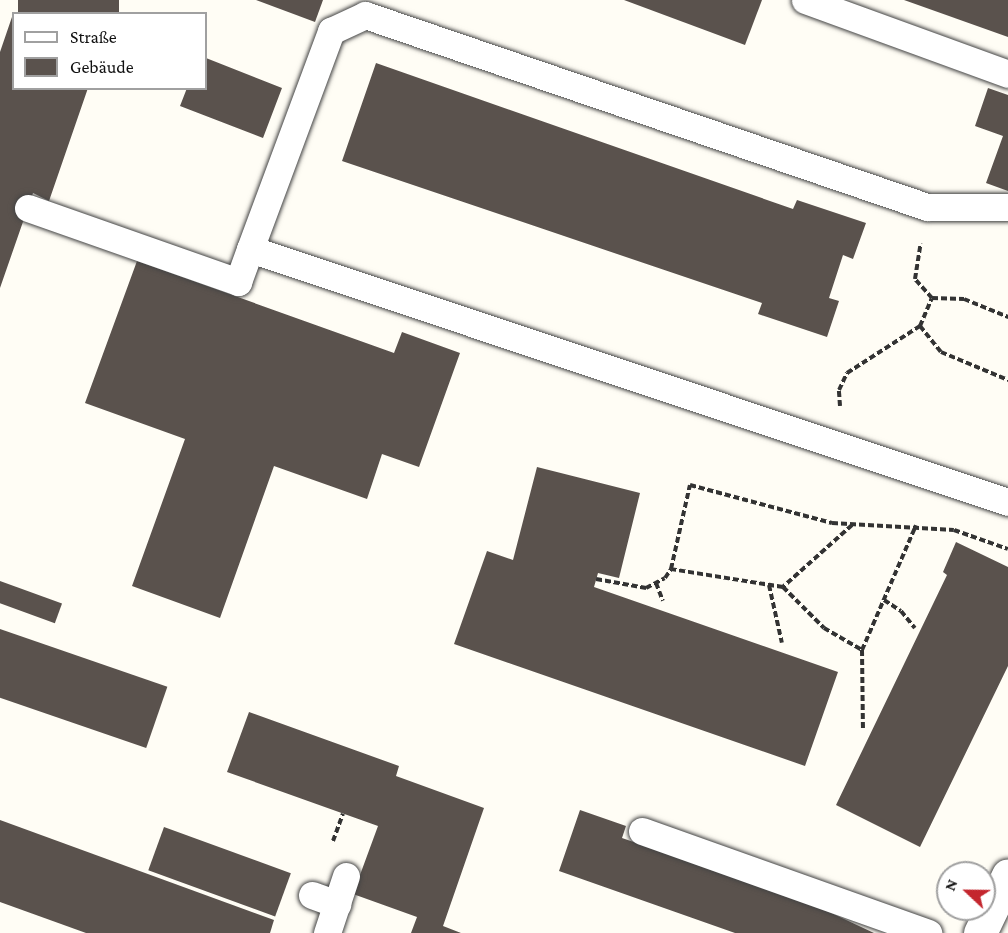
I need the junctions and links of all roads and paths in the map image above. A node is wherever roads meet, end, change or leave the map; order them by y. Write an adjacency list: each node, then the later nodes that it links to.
1 (805, 0): 2 (lane)
2 (1008, 74)
3 (927, 207): 4 (lane); 6 (lane); 7 (path)
4 (1008, 207)
5 (28, 208): 6 (lane)
6 (250, 249): 11 (lane)
7 (932, 297): 8 (path); 9 (path)
8 (1008, 317)
9 (920, 326): 10 (path); 11 (path)
10 (1008, 381)
11 (840, 446): 12 (lane)
12 (1008, 502)
13 (852, 525): 14 (path); 16 (path); 20 (path)
14 (916, 525): 15 (path); 21 (path)
15 (1008, 549)
16 (671, 569): 18 (path); 19 (path)
17 (596, 579): 18 (path)
18 (656, 582): 22 (path)
19 (769, 585): 20 (path); 24 (path)
20 (783, 587): 25 (path)
21 (884, 600): 23 (path); 25 (path)
22 (663, 601)
23 (915, 628)
24 (782, 643)
25 (862, 650): 26 (path)
26 (862, 728)
27 (642, 831): 33 (lane)
28 (1008, 874): 34 (street)
29 (346, 876): 31 (lane)
30 (312, 895): 31 (lane)
31 (338, 904): 32 (lane)
32 (327, 933)
33 (928, 933)
34 (980, 933)

